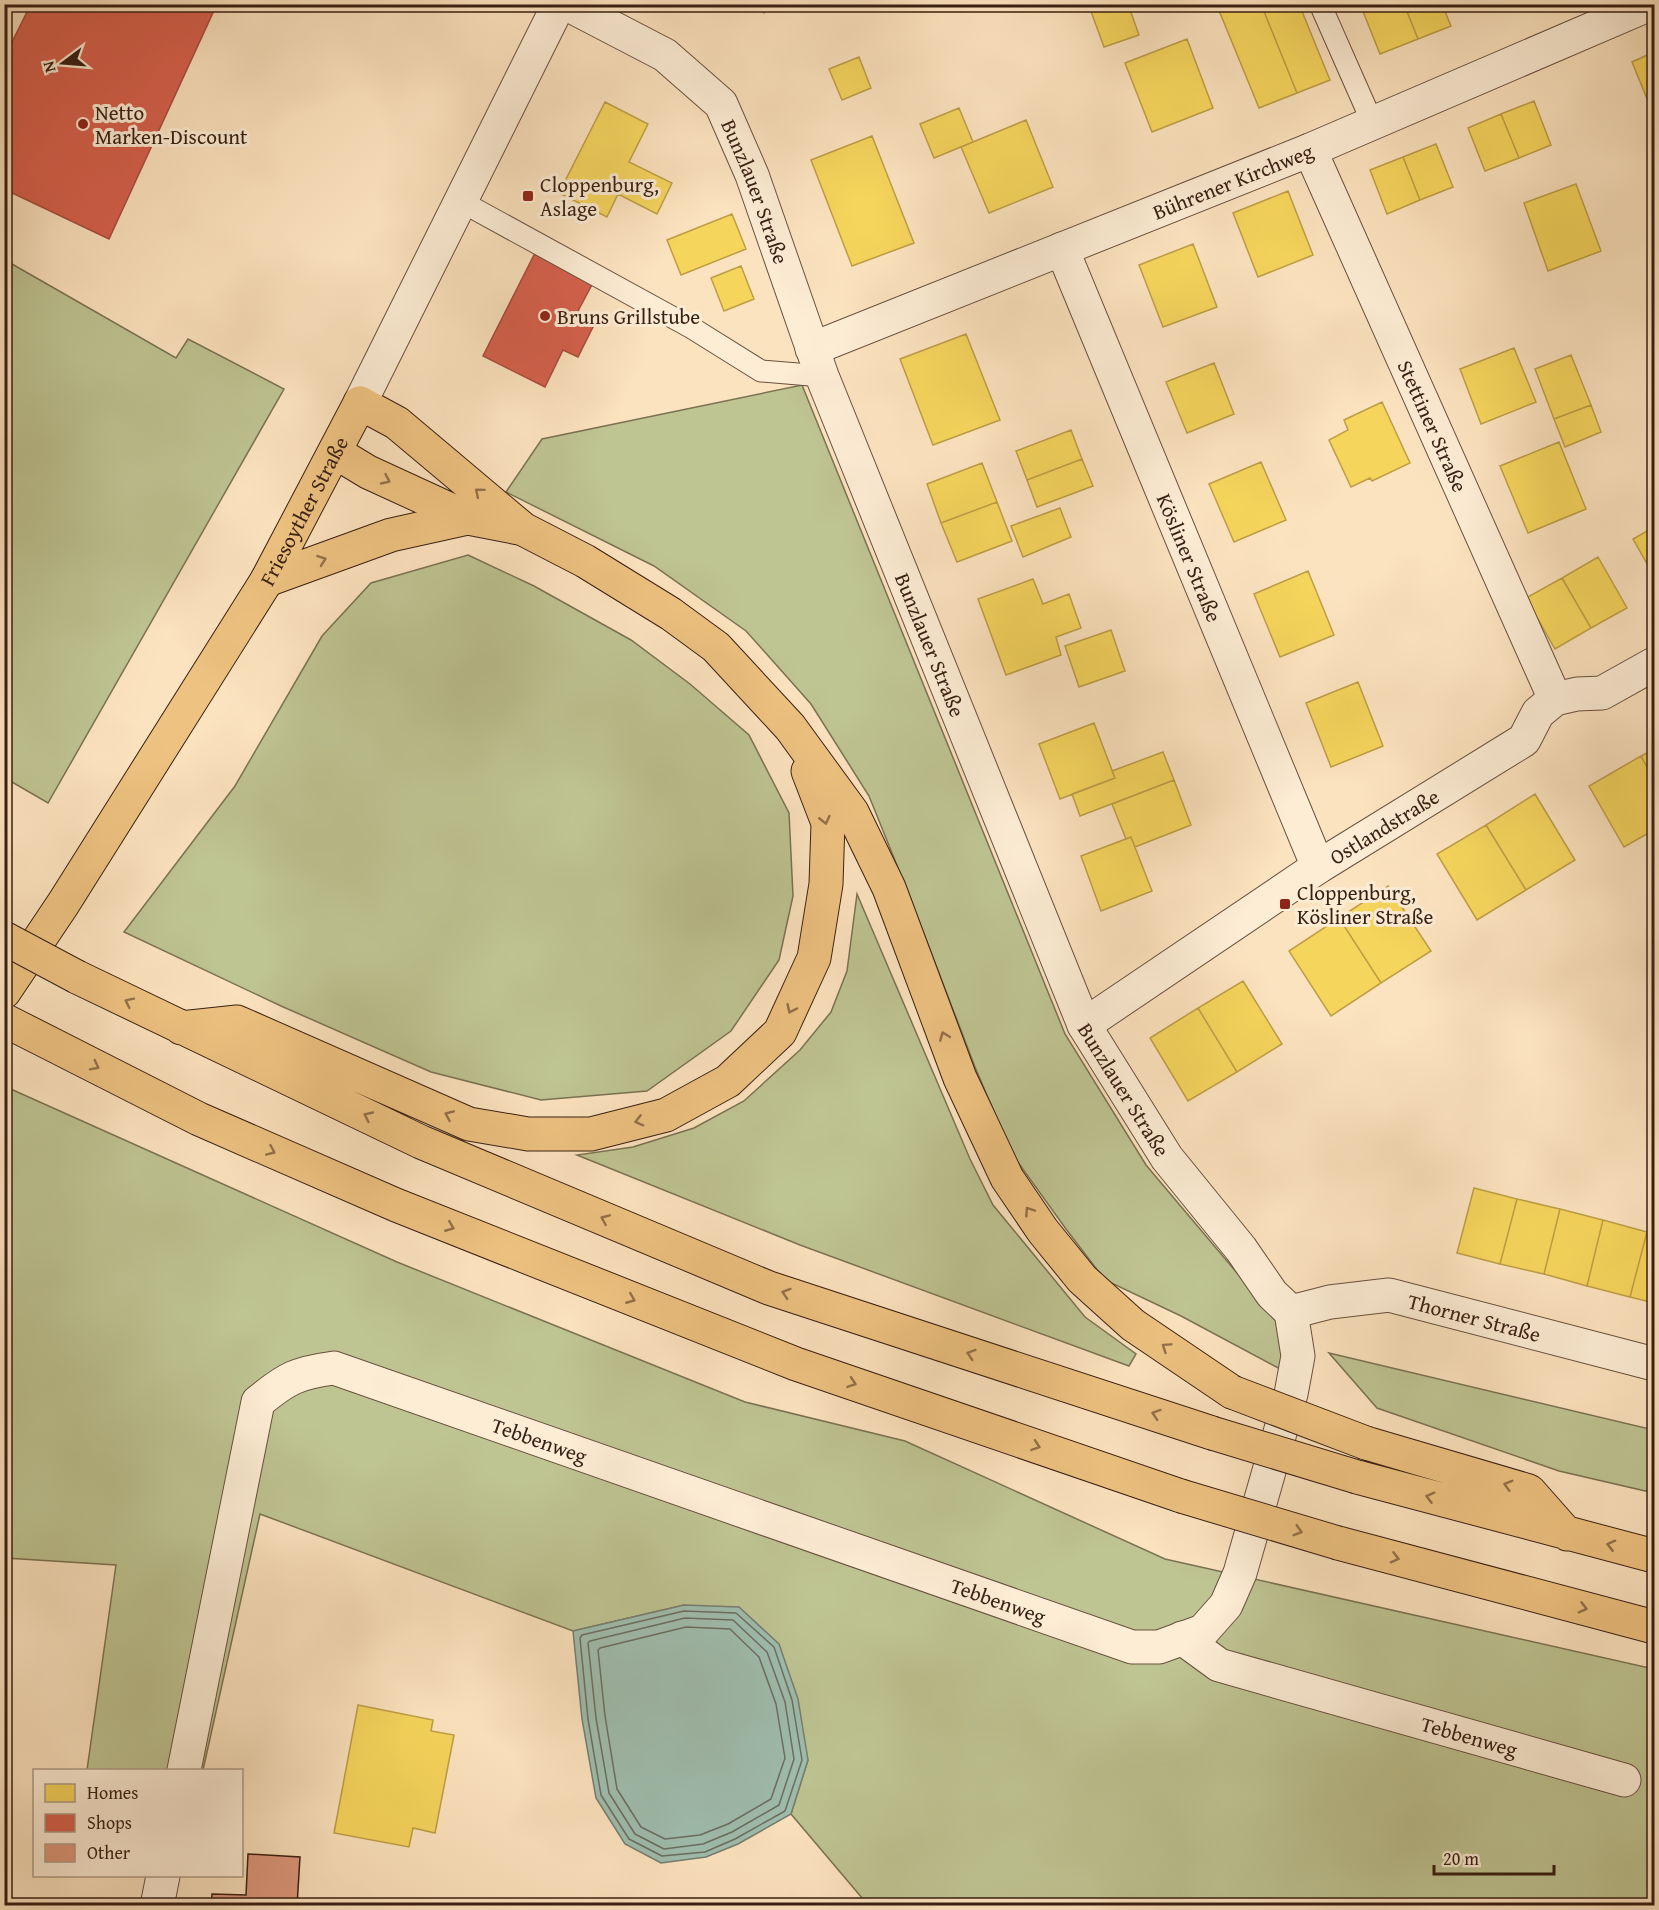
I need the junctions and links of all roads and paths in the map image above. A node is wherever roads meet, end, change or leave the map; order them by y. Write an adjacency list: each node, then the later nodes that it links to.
1 (560, 4): 7 (street, Friesoyther Straße)
2 (567, 4): 9 (street, Bunzlauer Straße)
3 (1320, 4): 5 (lane)
4 (1650, 4): 5 (street, Bührener Kirchweg)
5 (1373, 124): 6 (street, Bührener Kirchweg)
6 (1310, 150): 8 (street, Bührener Kirchweg); 16 (street, Stettiner Straße)
7 (462, 201): 9 (lane); 10 (street, Friesoyther Straße)
8 (1062, 249): 9 (street, Bührener Kirchweg); 18 (street, Kösliner Straße)
9 (817, 362): 22 (street, Bunzlauer Straße)
10 (360, 403): 11 (main road, Friesoyther Straße); 13 (main road, one-way to 10)
11 (335, 452): 12 (main road, one-way to 12); 14 (main road, Friesoyther Straße)
12 (468, 518): 13 (main road); 14 (main road, one-way to 12)
13 (523, 529): 17 (main road)
14 (267, 580): 20 (main road, Friesoyther Straße)
15 (1654, 664): 16 (street)
16 (1555, 699): 18 (street, Ostlandstraße)
17 (790, 727): 23 (main road, one-way to 23); 26 (main road, one-way to 17, bridge)
18 (1318, 867): 22 (street, Ostlandstraße)
19 (4, 938): 23 (main road, one-way to 19, bridge)
20 (4, 992)
21 (4, 1020): 28 (main road, one-way to 28, bridge)
22 (1084, 1025): 24 (street, Bunzlauer Straße)
23 (181, 1028): 26 (main road, one-way to 23, bridge)
24 (1291, 1312): 25 (street, Thorner Straße); 29 (street, Tebbenweg)
25 (1654, 1364)
26 (1567, 1534): 27 (main road, one-way to 26)
27 (1654, 1556)
28 (1654, 1627)
29 (1182, 1638): 30 (street, Tebbenweg); 31 (street, Tebbenweg)
30 (184, 1769)
31 (1624, 1780)
32 (163, 1877): 33 (street)
33 (157, 1905)

